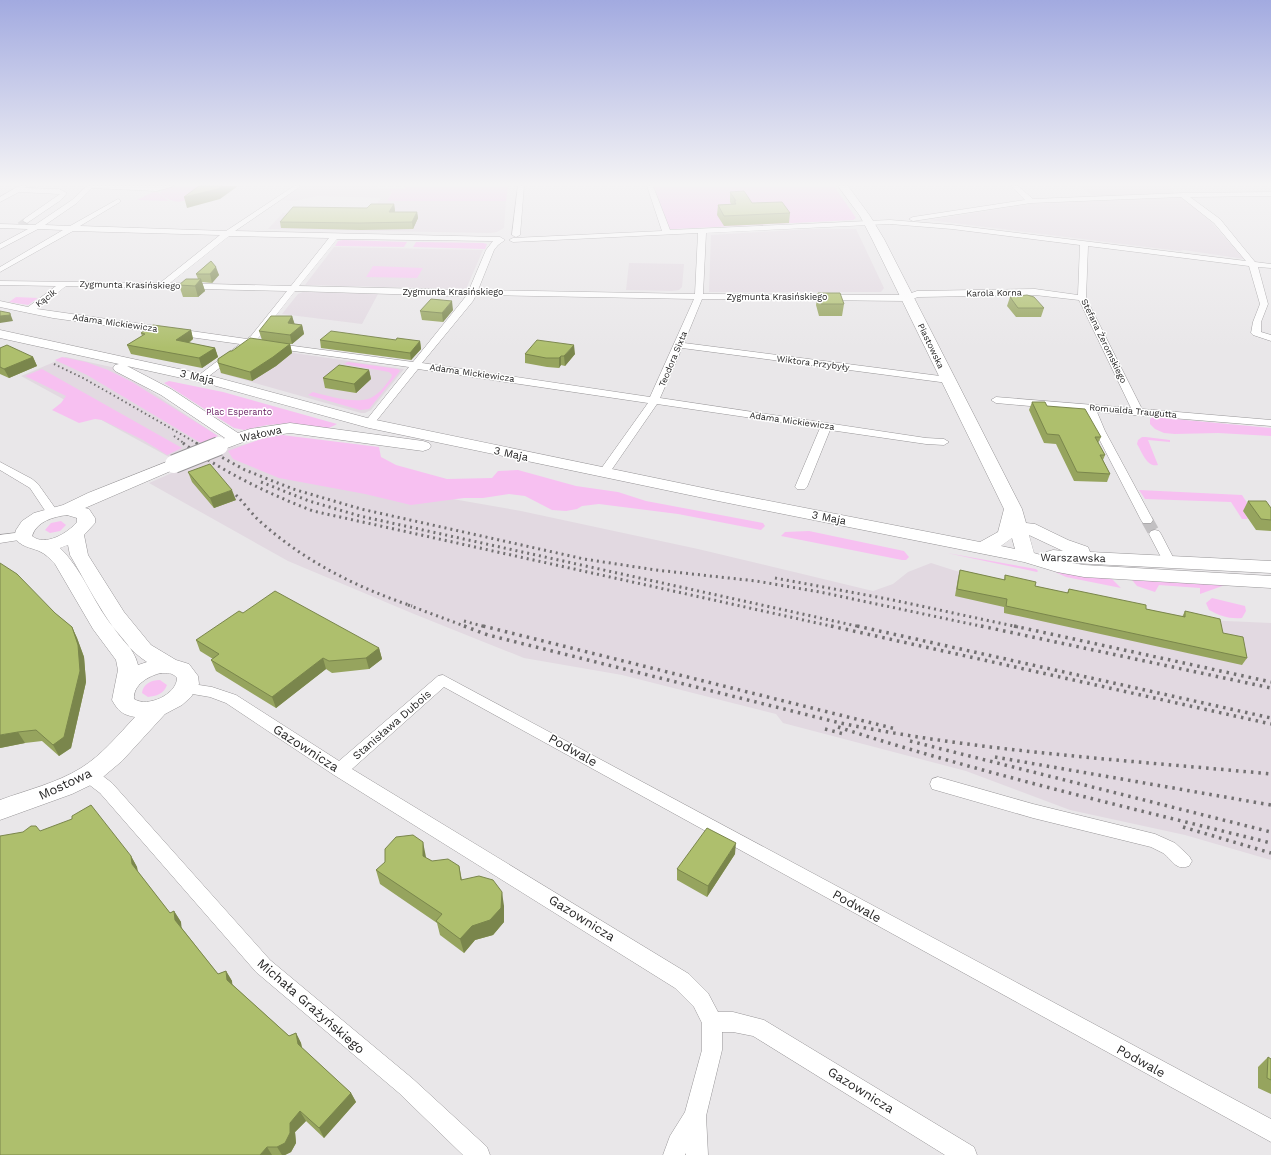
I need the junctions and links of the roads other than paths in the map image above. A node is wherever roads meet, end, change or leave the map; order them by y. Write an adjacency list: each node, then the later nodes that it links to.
1 (13, 240): 14 (street)
2 (52, 240): 17 (street)
3 (219, 240): 20 (street)
4 (332, 240): 21 (street)
5 (477, 240): 6 (street)
6 (482, 240): 13 (street)
7 (499, 240): 13 (street)
8 (702, 240): 23 (street, Teodora Sixta)
9 (877, 240): 24 (street, Piastowska)
10 (1051, 240): 12 (street)
11 (1232, 240): 15 (street)
12 (1084, 244): 15 (street); 25 (street, Stefana Żeromskiego)
13 (493, 246): 22 (street)
14 (0, 247)
15 (1252, 264): 16 (street); 27 (street)
16 (1271, 266)
17 (0, 270)
18 (0, 283): 19 (street, Zygmunta Krasińskiego)
19 (63, 285): 20 (street, Zygmunta Krasińskiego); 28 (street, Kącik)
20 (161, 286): 21 (street, Zygmunta Krasińskiego)
21 (294, 289): 22 (street, Zygmunta Krasińskiego); 31 (street)
22 (473, 293): 23 (street, Zygmunta Krasińskiego); 34 (street)
23 (699, 297): 24 (street, Zygmunta Krasińskiego); 32 (street, Teodora Sixta)
24 (907, 298): 25 (street, Karola Korna); 36 (street, Piastowska)
25 (1082, 298): 40 (street, Stefana Żeromskiego)
26 (0, 304): 28 (street, Adama Mickiewicza)
27 (1267, 304): 30 (street)
28 (29, 310): 31 (street, Adama Mickiewicza)
29 (0, 334): 33 (street, 3 Maja)
30 (1271, 338)
31 (250, 342): 34 (street, Adama Mickiewicza); 35 (street)
32 (679, 345): 36 (street, Wiktora Przybyły); 37 (street, Teodora Sixta)
33 (86, 353): 35 (street, 3 Maja); 44 (street)
34 (417, 366): 37 (street, Adama Mickiewicza); 42 (street)
35 (202, 377): 42 (street, 3 Maja)
36 (948, 380): 51 (street, Piastowska)
37 (655, 400): 43 (street, Adama Mickiewicza); 48 (street, Teodora Sixta)
38 (996, 400): 39 (street, Romualda Traugutta)
39 (1090, 408): 40 (street, Romualda Traugutta); 54 (street)
40 (1138, 411): 41 (street, Romualda Traugutta)
41 (1271, 423)
42 (369, 424): 46 (street, 3 Maja)
43 (826, 426): 45 (street, Adama Mickiewicza); 49 (street)
44 (236, 439): 46 (street, Wałowa); 50 (street, Wałowa, bridge)
45 (944, 442)
46 (460, 443): 48 (street, 3 Maja)
47 (0, 465): 52 (street)
48 (604, 473): 61 (street, 3 Maja)
49 (801, 487)
50 (118, 488): 52 (street, Wałowa); 53 (street, Wałowa)
51 (1013, 509): 55 (street, Piastowska); 61 (street); 62 (street, Piastowska)
52 (59, 511): 53 (street); 60 (street, Wałowa)
53 (86, 518): 57 (street, Wałowa)
54 (1147, 520)
55 (1029, 528): 62 (street); 63 (street)
56 (1155, 534): 64 (street)
57 (75, 535): 60 (street); 67 (street)
58 (15, 537): 59 (street)
59 (0, 539)
60 (42, 545): 70 (street)
61 (981, 549): 62 (street, 3 Maja)
62 (1026, 557): 63 (street, Warszawska); 66 (street, Warszawska)
63 (1109, 558): 64 (street, Warszawska)
64 (1169, 561): 65 (street, Warszawska)
65 (1271, 567)
66 (1271, 582)
67 (169, 665): 69 (street); 70 (street)
68 (443, 680): 73 (street, Stanisława Dubois); 80 (street, Podwale)
69 (186, 688): 71 (street); 73 (street, Gazownicza)
70 (126, 695): 71 (street); 72 (street)
71 (156, 709): 72 (street, Mostowa)
72 (122, 744): 74 (street, Mostowa)
73 (340, 770): 78 (street, Gazownicza)
74 (89, 775): 76 (street, Mostowa); 81 (street, Michała Grażyńskiego)
75 (938, 784): 77 (street)
76 (0, 810)
77 (1183, 861)
78 (712, 1022): 79 (street); 84 (street, Gazownicza)
79 (695, 1116): 82 (street); 83 (street)
80 (1271, 1131)
81 (479, 1155)
82 (674, 1155)
83 (697, 1155)
84 (966, 1155)

